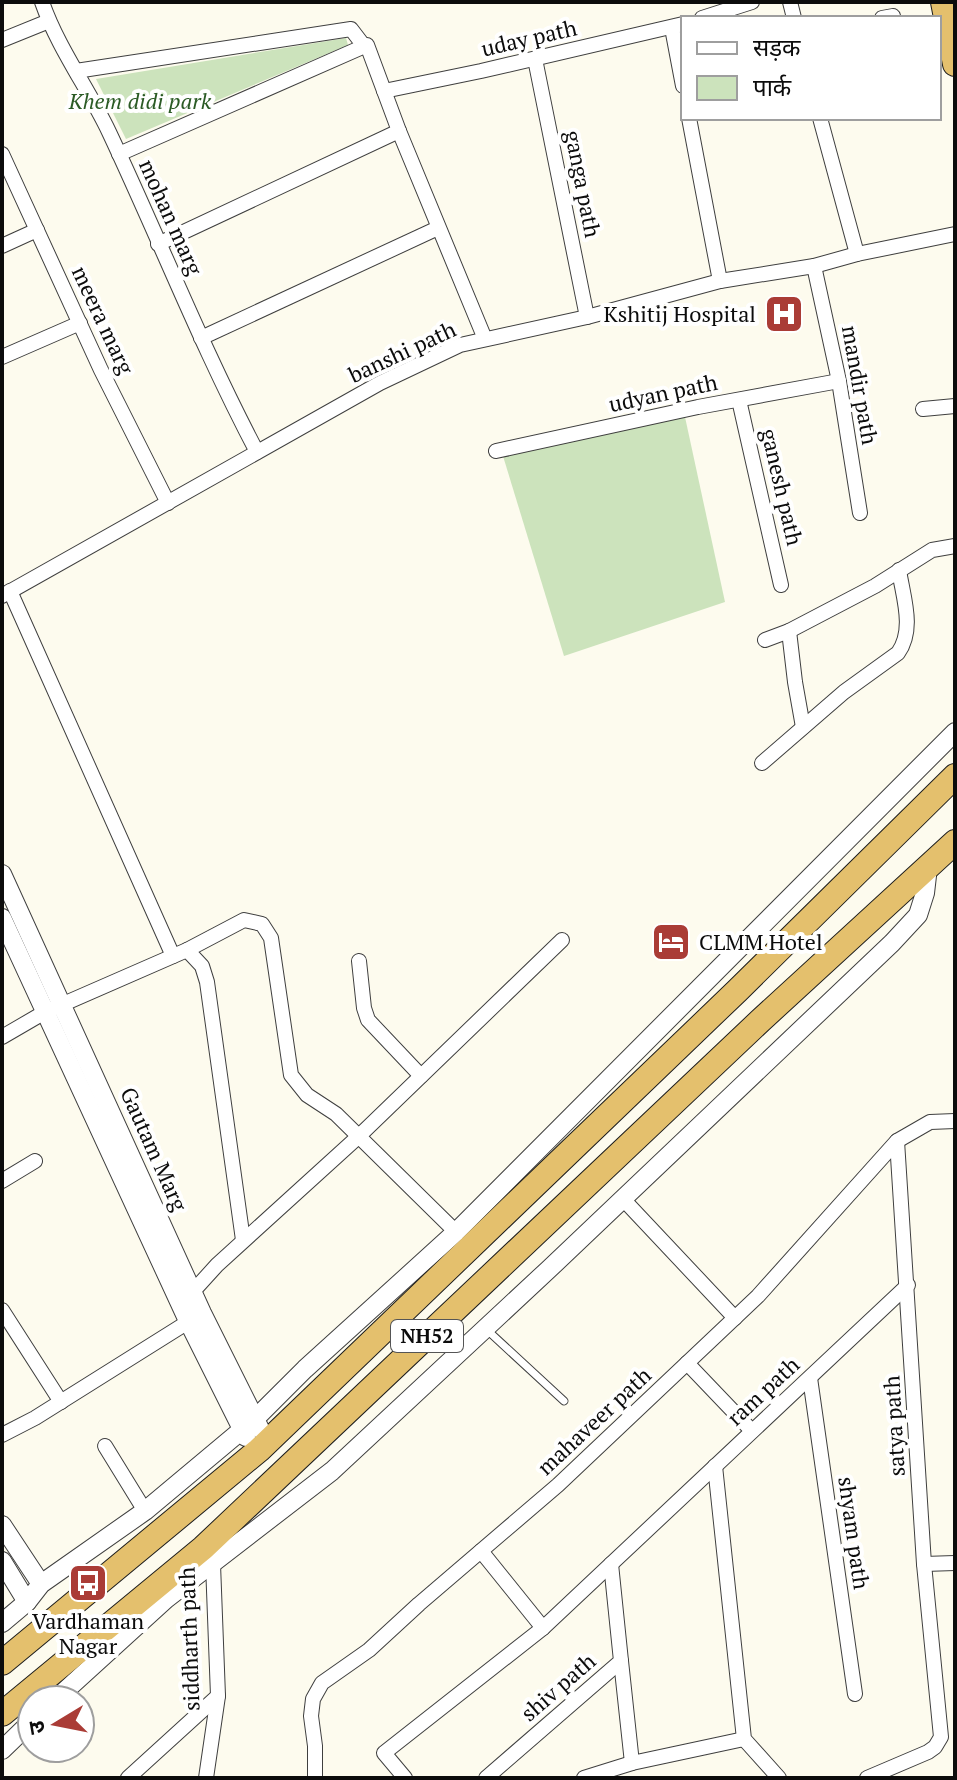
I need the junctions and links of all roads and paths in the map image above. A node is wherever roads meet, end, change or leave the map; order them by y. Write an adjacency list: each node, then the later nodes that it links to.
1 (42, 2): 5 (street, mohan marg)
2 (752, 2): 4 (street)
3 (943, 2): 11 (highway)
4 (708, 16)
5 (49, 21): 7 (street); 12 (street, mohan marg)
6 (678, 26): 9 (street, uday path); 10 (street)
7 (2, 40)
8 (364, 46): 12 (street); 13 (street); 18 (street)
9 (535, 59): 13 (street, uday path); 27 (street, ganga path)
10 (681, 62)
11 (955, 64)
12 (76, 71): 18 (street, mohan marg)
13 (384, 91): 16 (street)
14 (689, 120): 26 (street)
15 (821, 120): 24 (street)
16 (399, 131): 19 (street); 22 (street)
17 (2, 154): 20 (street, meera marg)
18 (119, 154): 22 (street, mohan marg)
19 (438, 228): 29 (street); 30 (street)
20 (37, 230): 23 (street); 28 (street, meera marg)
21 (955, 234): 24 (street, banshi path)
22 (158, 244): 29 (street, mohan marg)
23 (2, 246)
24 (857, 254): 25 (street, banshi path)
25 (814, 266): 26 (street, banshi path); 32 (street, mandir path)
26 (720, 281): 27 (street, banshi path)
27 (587, 317): 30 (street, banshi path)
28 (80, 323): 31 (street); 38 (street, meera marg)
29 (201, 338): 37 (street, mohan marg)
30 (485, 339): 37 (street, banshi path)
31 (2, 357)
32 (839, 381): 33 (street, udyan path); 39 (street, mandir path)
33 (739, 400): 36 (street, udyan path); 42 (street, ganesh path)
34 (955, 406): 35 (street)
35 (923, 409)
36 (496, 451)
37 (257, 452): 38 (street, banshi path)
38 (168, 503): 43 (street, banshi path)
39 (860, 513)
40 (955, 546): 41 (street)
41 (899, 570): 44 (street); 46 (street)
42 (781, 585)
43 (6, 594): 55 (street)
44 (789, 631): 45 (street); 46 (street)
45 (765, 640)
46 (803, 727): 48 (street)
47 (955, 732): 67 (street)
48 (762, 763)
49 (955, 776): 83 (highway, NH52)
50 (955, 842): 51 (highway, NH52)
51 (928, 867): 66 (street); 88 (highway, NH52)
52 (2, 874): 57 (street, Gautam Marg)
53 (2, 918): 58 (street)
54 (562, 940): 60 (street)
55 (180, 953): 57 (street); 62 (street); 68 (street)
56 (359, 961): 60 (street)
57 (63, 1005): 58 (street); 70 (street, Gautam Marg)
58 (45, 1012): 59 (street); 70 (street)
59 (2, 1037)
60 (421, 1076): 62 (street)
61 (955, 1121): 63 (street, mahaveer path)
62 (359, 1136): 67 (street); 68 (street)
63 (897, 1141): 69 (street); 73 (street, mahaveer path)
64 (35, 1161): 65 (street)
65 (2, 1181)
66 (623, 1199): 73 (street); 74 (street)
67 (456, 1232): 79 (street)
68 (243, 1240): 70 (street)
69 (908, 1285): 76 (street, ram path); 92 (street, satya path)
70 (186, 1298): 72 (street, Gautam Marg)
71 (2, 1310): 78 (street)
72 (196, 1318): 78 (street); 79 (street, Gautam Marg)
73 (735, 1318): 75 (street, mahaveer path)
74 (486, 1328): 77 (lane); 88 (street)
75 (687, 1363): 80 (street); 87 (street, mahaveer path)
76 (810, 1378): 80 (street, ram path); 100 (street, shyam path)
77 (564, 1401)
78 (61, 1402): 81 (street)
79 (249, 1424): 83 (street, Gautam Marg); 85 (street)
80 (752, 1431): 84 (street, ram path)
81 (2, 1435)
82 (105, 1446): 85 (street)
83 (260, 1448): 98 (highway, NH52)
84 (715, 1466): 91 (street, ram path); 103 (street)
85 (145, 1511): 93 (street)
86 (2, 1525): 93 (street)
87 (481, 1551): 96 (street); 108 (street, mahaveer path)
88 (208, 1556): 99 (street); 101 (street, siddharth path); 102 (highway, NH52)
89 (2, 1561): 94 (street)
90 (955, 1563): 92 (street)
91 (611, 1564): 96 (street, ram path); 97 (street, shiv path)
92 (924, 1564): 112 (street, satya path)
93 (41, 1584): 94 (street)
94 (27, 1602): 95 (street)
95 (2, 1623)
96 (543, 1628): 109 (street, ram path)
97 (621, 1661): 104 (street); 105 (street, shiv path)
98 (2, 1663)
99 (73, 1684)
100 (855, 1694)
101 (218, 1696): 106 (street); 107 (street, siddharth path)
102 (2, 1714)
103 (744, 1739): 104 (street); 111 (street)
104 (632, 1763): 110 (street)
105 (494, 1775)
106 (128, 1778)
107 (206, 1778)
108 (315, 1778)
109 (405, 1778)
110 (584, 1778)
111 (779, 1778)
112 (867, 1778)

